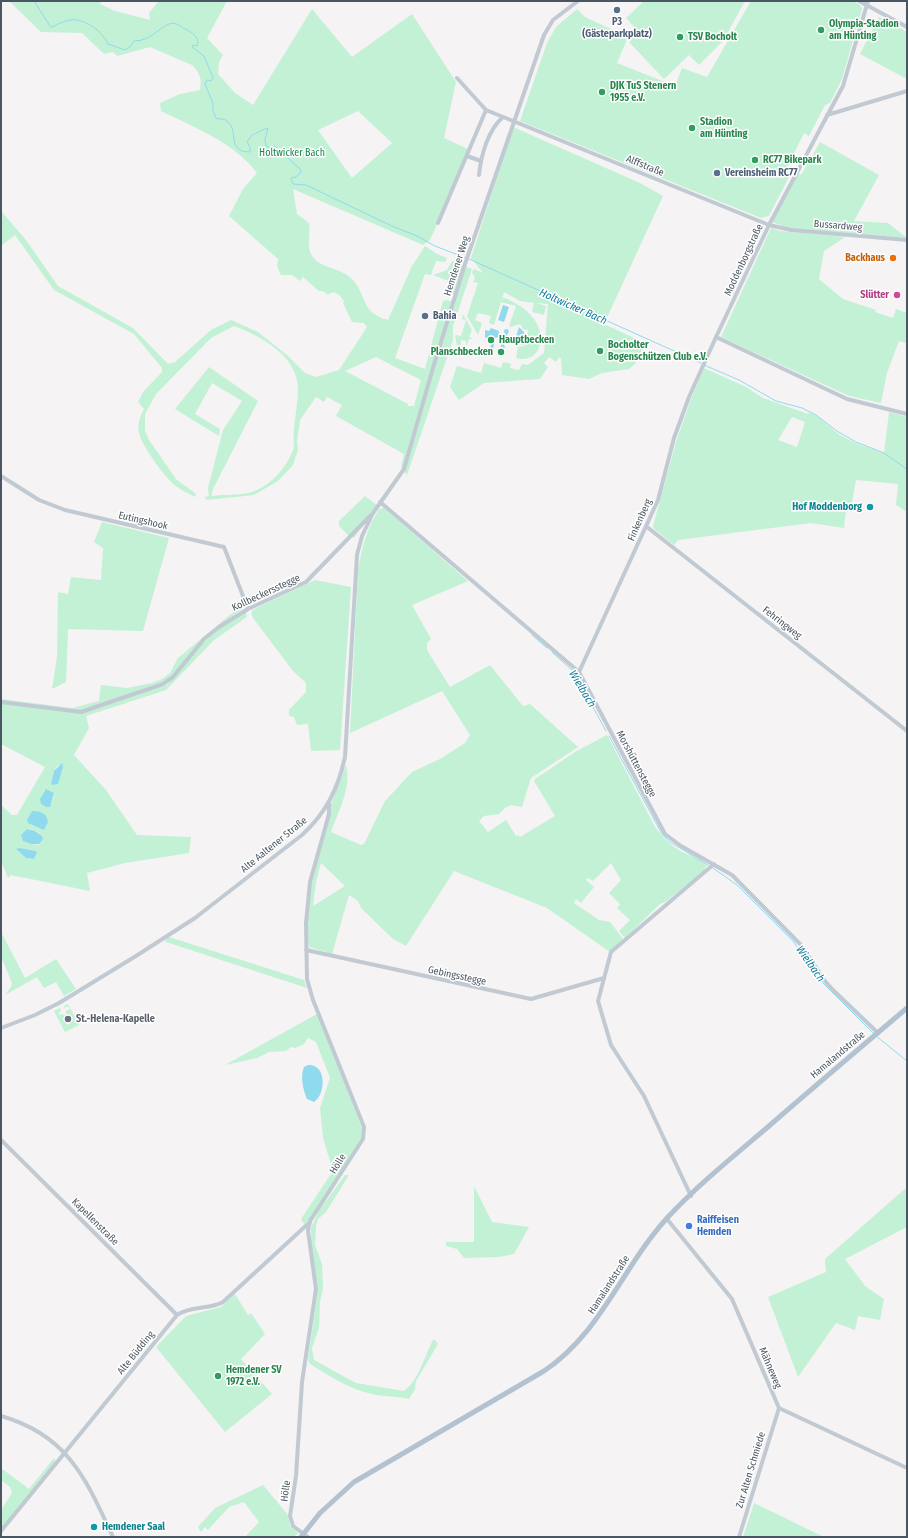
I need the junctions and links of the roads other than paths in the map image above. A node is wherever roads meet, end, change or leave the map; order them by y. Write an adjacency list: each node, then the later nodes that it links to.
1 (578, 1): 5 (street, Hemdener Weg)
2 (582, 1): 5 (street, Hemdener Weg)
3 (859, 1): 4 (street)
4 (867, 3): 6 (street); 10 (street, Moddenborgstraße)
5 (553, 20): 12 (street, Hemdener Weg)
6 (907, 27)
7 (457, 78): 9 (street)
8 (907, 91): 10 (street)
9 (486, 110): 11 (street); 13 (street)
10 (827, 115): 17 (street, Moddenborgstraße)
11 (503, 117): 12 (street); 14 (street)
12 (514, 122): 17 (street, Alffstraße); 22 (street, Hemdener Weg)
13 (467, 156): 14 (street); 16 (street)
14 (481, 161): 15 (street)
15 (479, 175)
16 (438, 223)
17 (769, 225): 18 (street, Bussardweg); 19 (street, Moddenborgstraße)
18 (907, 240)
19 (716, 337): 20 (street); 24 (street, Finkenberg)
20 (907, 414)
21 (1, 476): 25 (street, Eutingshook)
22 (380, 502): 23 (street, Alte Aaltener Straße); 26 (street, Morshüttenstegge)
23 (373, 513): 25 (street, Kollbeckersstegge); 29 (street, Alte Aaltener Straße)
24 (647, 527): 26 (street, Finkenberg); 28 (street, Fehringweg)
25 (248, 609): 27 (street, Kollbeckersstegge)
26 (578, 672): 30 (street, Morshüttenstegge)
27 (1, 702)
28 (907, 731)
29 (329, 804): 31 (street, Hölle); 34 (street, Alte Aaltener Straße)
30 (714, 864): 32 (street); 35 (street, Morshüttenstegge)
31 (306, 950): 32 (street, Gebingsstegge); 39 (street, Hölle)
32 (604, 978): 37 (street)
33 (907, 1008): 35 (main road, Hamalandstraße)
34 (1, 1028)
35 (876, 1034): 37 (main road, Hamalandstraße)
36 (1, 1140): 40 (street, Kapellenstraße)
37 (690, 1196): 38 (main road, Hamalandstraße)
38 (667, 1219): 41 (street, Mähneweg); 46 (main road, Hamalandstraße)
39 (310, 1221): 40 (street, Alte Büdding); 46 (street, Hölle)
40 (177, 1315): 43 (street, Alte Büdding)
41 (779, 1408): 44 (street); 48 (street, Zur Alten Schmiede)
42 (1, 1416): 43 (street)
43 (64, 1453): 45 (street, Alte Büdding); 47 (street)
44 (907, 1468)
45 (1, 1531)
46 (304, 1536)
47 (113, 1537)
48 (739, 1537)

